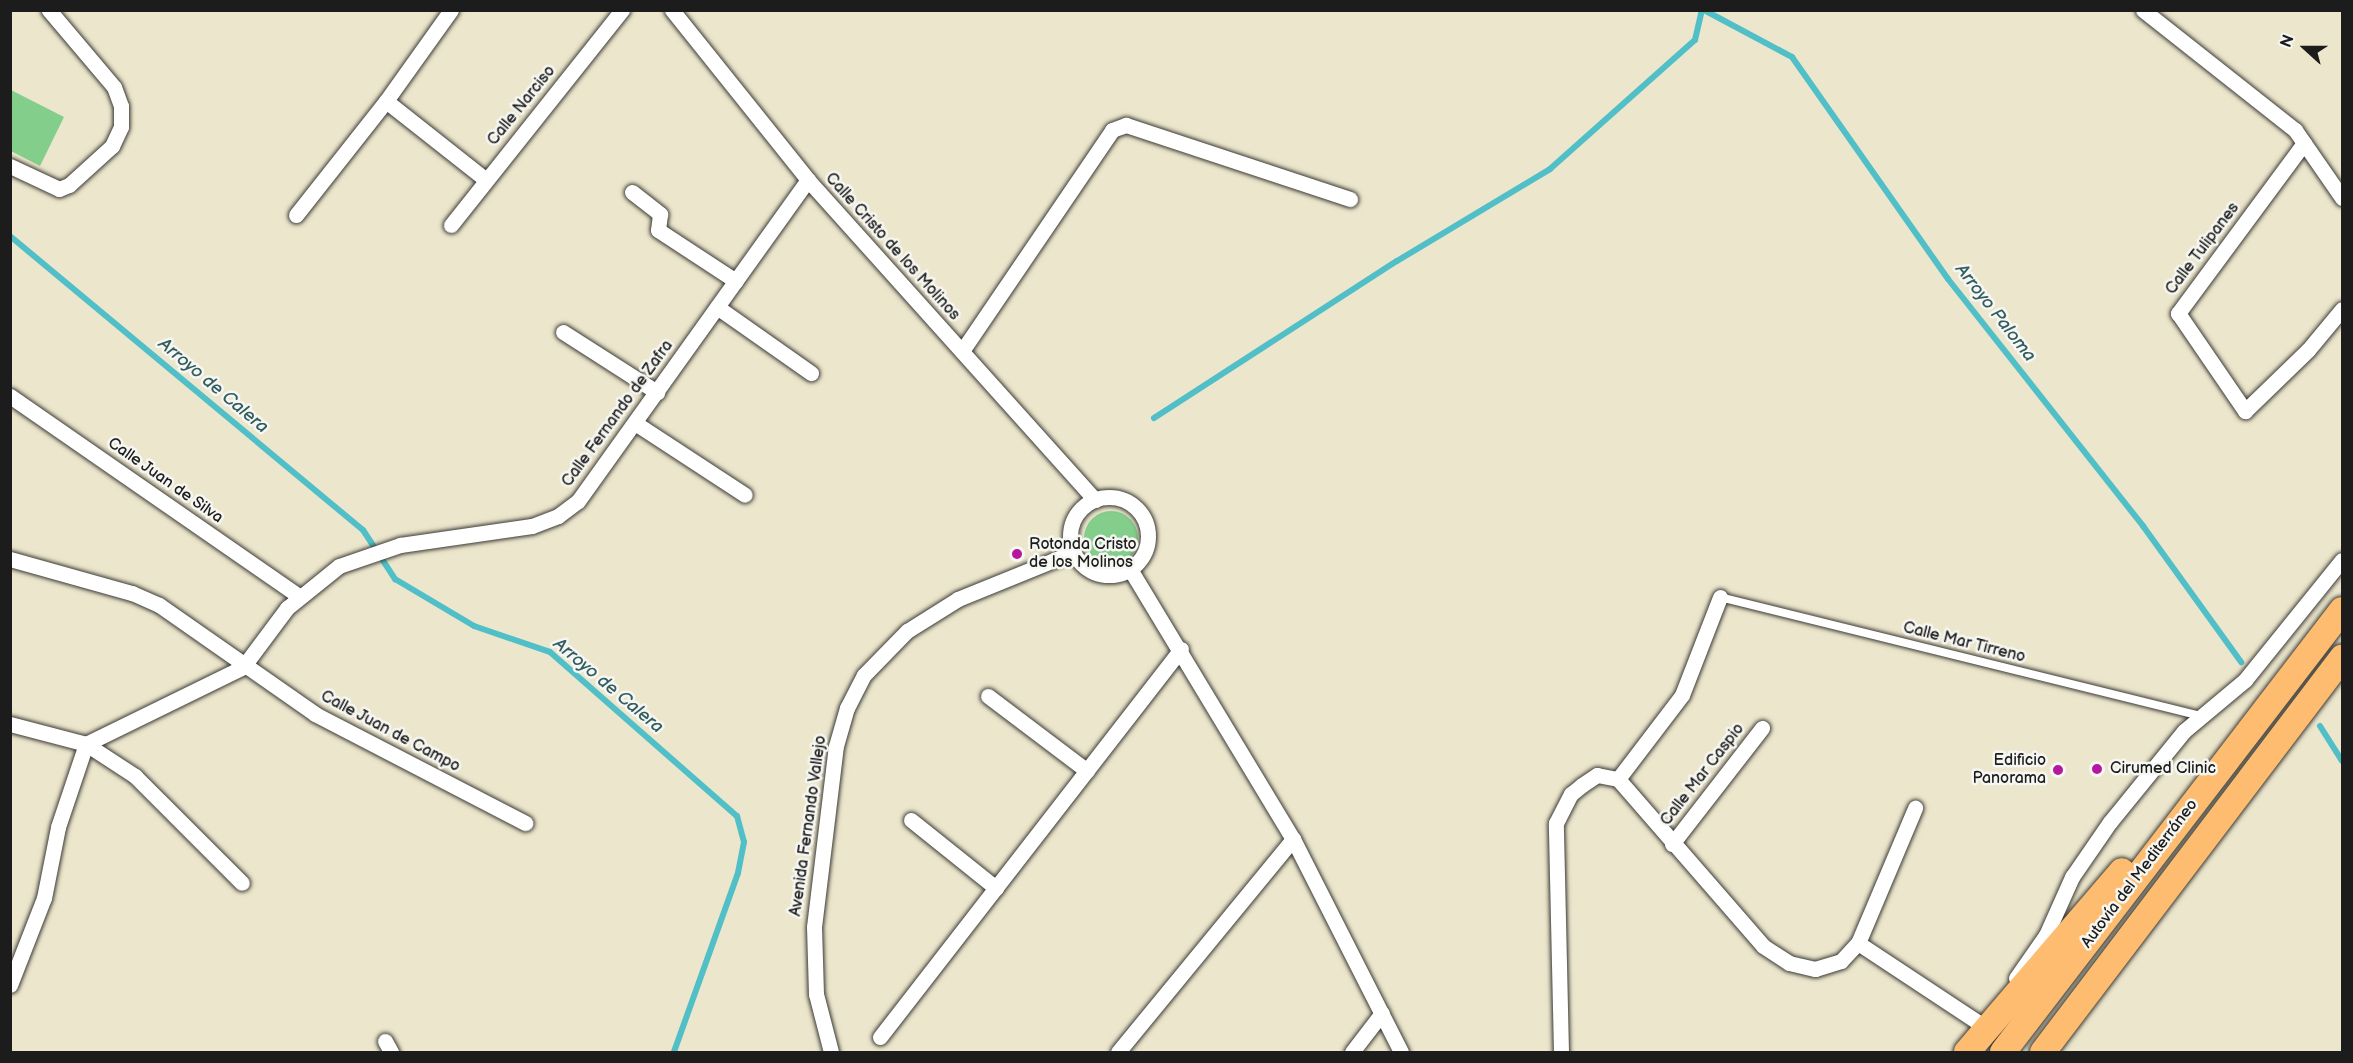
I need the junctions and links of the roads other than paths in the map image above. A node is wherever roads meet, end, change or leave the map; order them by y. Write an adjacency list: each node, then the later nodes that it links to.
1 (49, 10): 8 (street)
2 (452, 10): 6 (street)
3 (622, 10): 9 (street, Calle Narciso)
4 (672, 10): 10 (street, Calle Cristo de los Molinos)
5 (2143, 10): 7 (street)
6 (386, 101): 9 (street); 14 (street)
7 (2304, 143): 12 (street); 18 (street, Calle Tulipanes)
8 (10, 166)
9 (486, 180): 15 (street, Calle Narciso)
10 (808, 180): 16 (street, Calle Fernando de Zafra); 20 (street, Calle Cristo de los Molinos)
11 (632, 192): 16 (street)
12 (2343, 198)
13 (1350, 199): 20 (street)
14 (296, 215)
15 (451, 225)
16 (736, 281): 17 (street, Calle Fernando de Zafra)
17 (717, 307): 21 (street); 22 (street, Calle Fernando de Zafra)
18 (2343, 309)
19 (562, 332): 22 (street)
20 (962, 351): 26 (street, Calle Cristo de los Molinos)
21 (811, 373)
22 (657, 392): 24 (street, Calle Fernando de Zafra)
23 (10, 396): 31 (street, Calle Juan de Silva)
24 (635, 423): 25 (street); 31 (street, Calle Fernando de Zafra)
25 (745, 495)
26 (1095, 500): 27 (street); 30 (street)
27 (1074, 552): 30 (street); 57 (street, Avenida Fernando Vallejo)
28 (10, 560): 37 (street, Calle Juan de Campo)
29 (2343, 560): 39 (street)
30 (1130, 569): 34 (street)
31 (299, 596): 37 (street, Calle Fernando de Zafra)
32 (1720, 597): 39 (lane, Calle Mar Tirreno); 44 (street)
33 (2343, 610): 36 (highway, Autovía del Mediterráneo)
34 (1181, 649): 43 (street); 48 (street)
35 (2343, 658): 64 (highway, Autovía del Mediterráneo)
36 (2304, 659): 55 (highway); 63 (highway, Autovía del Mediterráneo)
37 (243, 667): 42 (street, Calle Fernando de Zafra); 47 (street, Calle Juan de Campo)
38 (988, 696): 43 (street)
39 (2202, 716): 55 (street)
40 (10, 724): 42 (street)
41 (1762, 728): 49 (street, Calle Mar Caspio)
42 (86, 744): 50 (street); 53 (street)
43 (1087, 771): 51 (street)
44 (1618, 779): 49 (street); 61 (street)
45 (1915, 808): 52 (street)
46 (911, 820): 51 (street)
47 (525, 823)
48 (1293, 839): 54 (street); 58 (street)
49 (1672, 844): 52 (street)
50 (242, 883)
51 (996, 888): 56 (street)
52 (1858, 943): 55 (street)
53 (10, 985)
54 (1382, 1013): 59 (street); 60 (street)
55 (1985, 1027): 62 (highway)
56 (880, 1037)
57 (831, 1053)
58 (1118, 1053)
59 (1352, 1053)
60 (1401, 1053)
61 (1561, 1053)
62 (1965, 1053)
63 (2003, 1053)
64 (2043, 1053)

